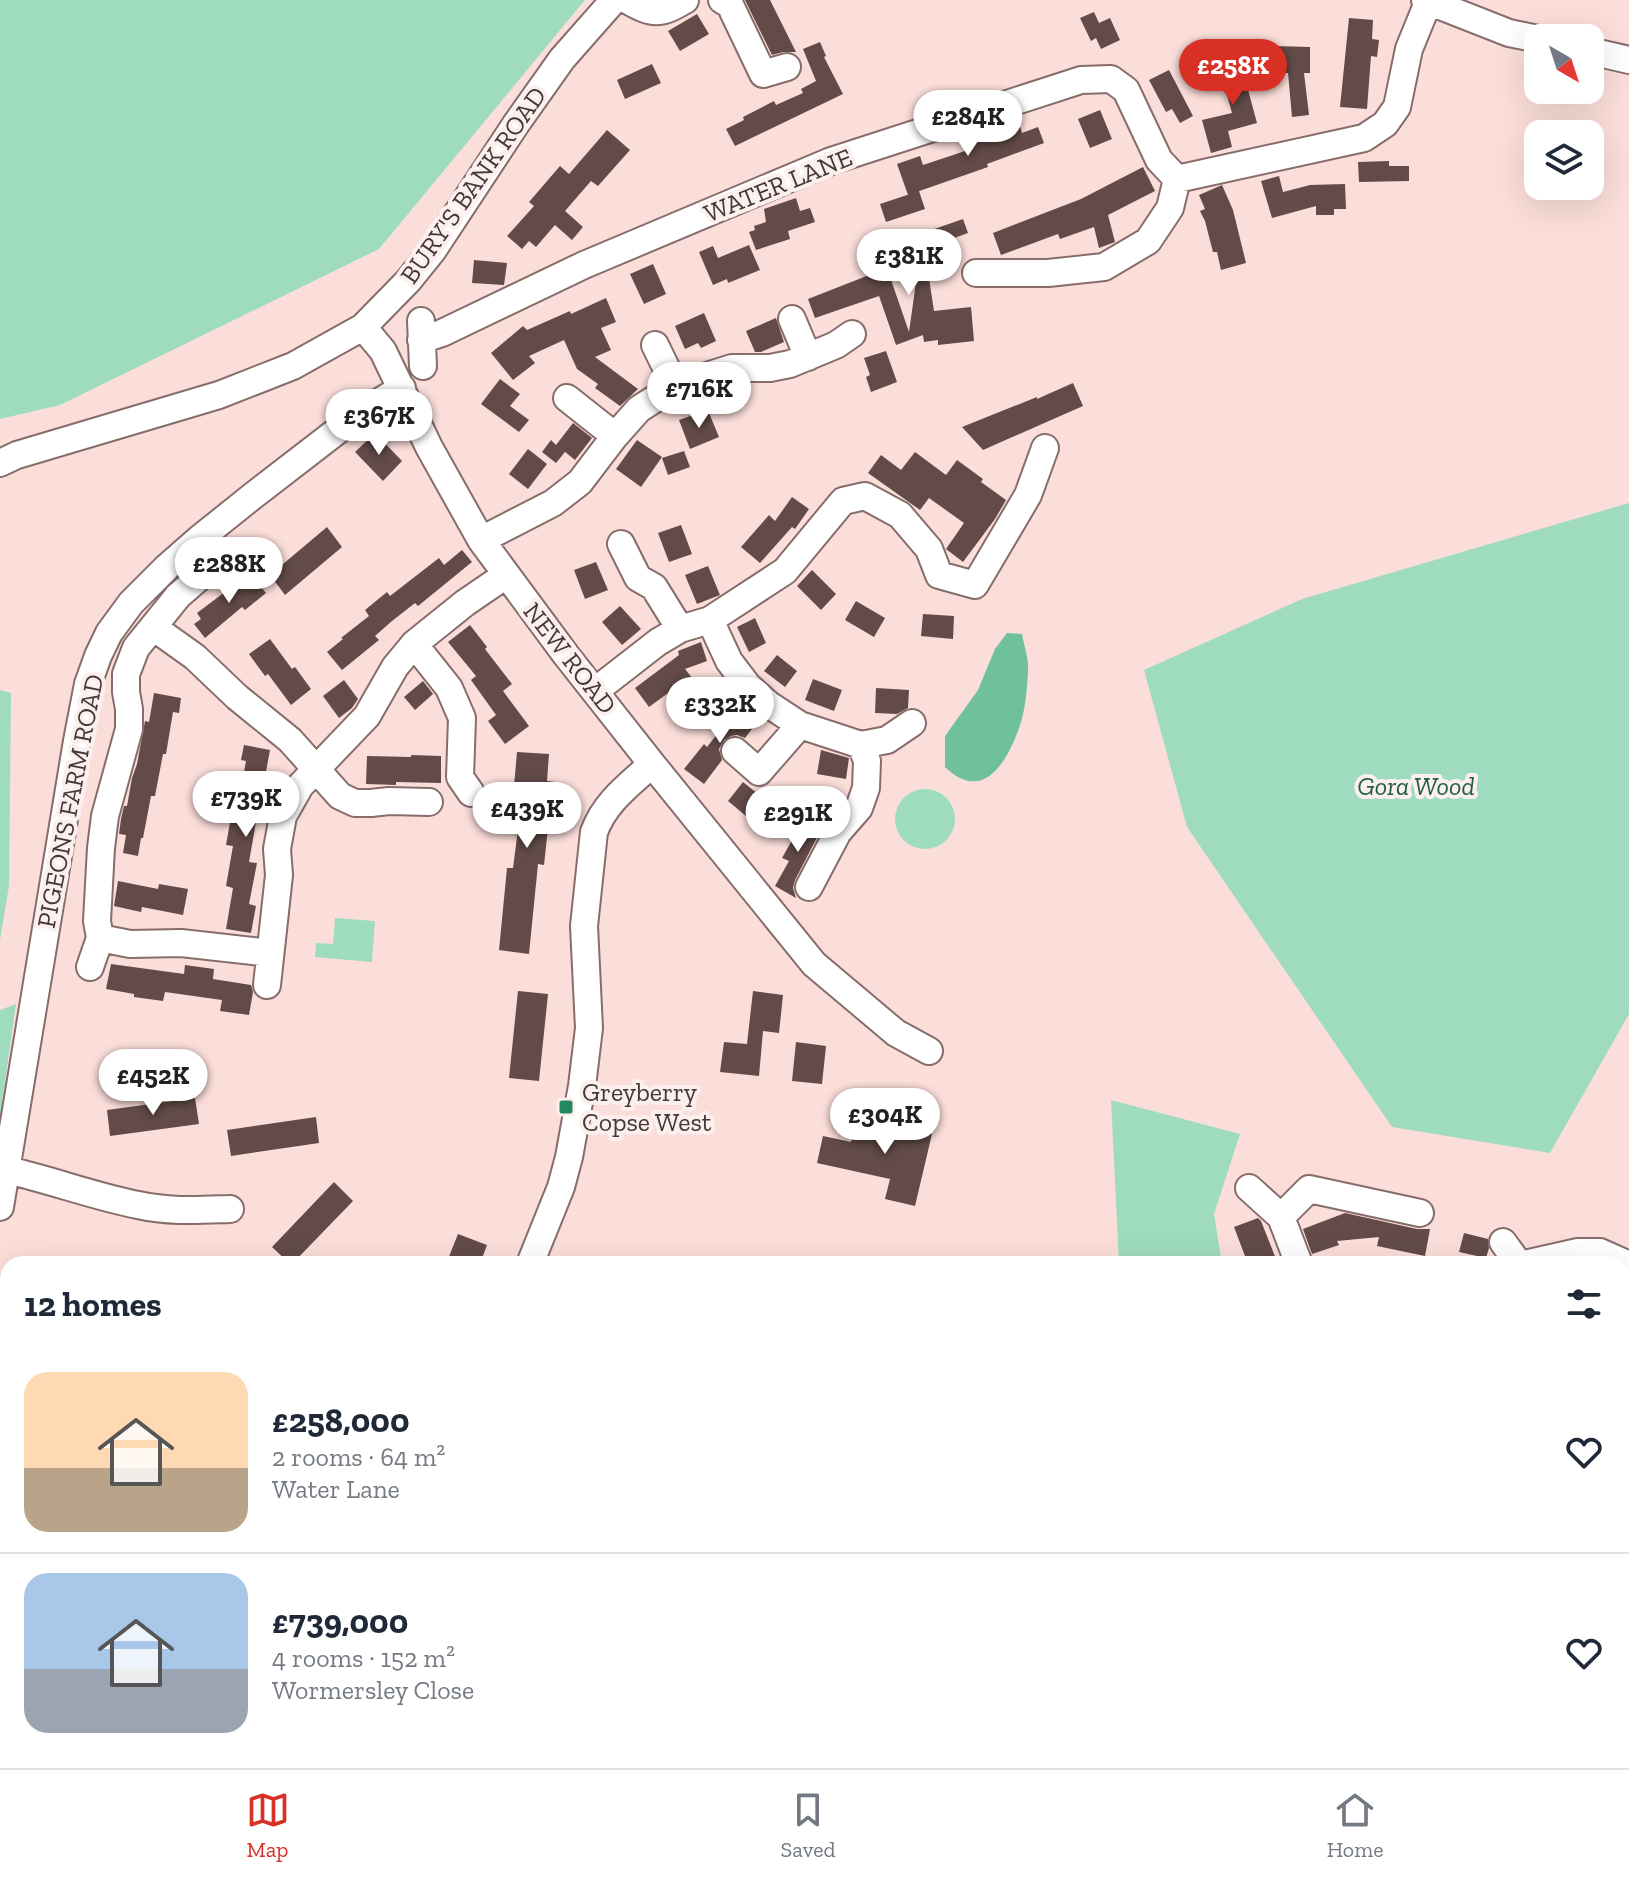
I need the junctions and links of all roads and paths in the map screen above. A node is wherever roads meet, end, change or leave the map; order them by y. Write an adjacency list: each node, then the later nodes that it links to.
1 (614, 0): 13 (street, BURY'S BANK ROAD)
2 (627, 0): 3 (street)
3 (685, 0)
4 (722, 0): 9 (street)
5 (1427, 0): 6 (street); 10 (street)
6 (1524, 36)
7 (1604, 54): 8 (street)
8 (1629, 60)
9 (787, 67)
10 (1177, 179): 11 (street); 17 (street, WATER LANE)
11 (976, 273)
12 (792, 319): 16 (street)
13 (363, 327): 19 (street, NEW ROAD); 23 (street, BURY'S BANK ROAD)
14 (852, 334): 16 (street)
15 (655, 345): 18 (street)
16 (808, 357): 18 (street)
17 (423, 366)
18 (675, 386): 21 (street)
19 (402, 388): 24 (street, NEW ROAD); 47 (street, PIGEONS FARM ROAD)
20 (567, 398): 21 (street)
21 (615, 436): 24 (street)
22 (1045, 448): 28 (street)
23 (0, 463)
24 (481, 540): 27 (street, NEW ROAD)
25 (621, 544): 30 (street)
26 (208, 570): 29 (street)
27 (506, 575): 31 (street); 32 (street, NEW ROAD)
28 (710, 620): 30 (street); 34 (street)
29 (153, 627): 38 (street); 42 (street)
30 (680, 629): 32 (street)
31 (414, 644): 38 (street); 39 (street)
32 (595, 691): 37 (street, NEW ROAD)
33 (912, 723): 35 (street)
34 (800, 725): 35 (street); 36 (street)
35 (861, 745): 41 (street)
36 (735, 751)
37 (652, 764): 46 (street, NEW ROAD); 54 (street)
38 (316, 768): 40 (street); 43 (street)
39 (471, 793)
40 (429, 802)
41 (809, 887)
42 (98, 930): 43 (street); 44 (street)
43 (270, 953): 45 (street)
44 (90, 967)
45 (267, 985)
46 (929, 1051)
47 (7, 1170): 49 (street, PIGEONS FARM ROAD); 50 (street)
48 (1249, 1188): 52 (street)
49 (0, 1207)
50 (230, 1209)
51 (1420, 1213): 52 (street)
52 (1281, 1217): 55 (street)
53 (1503, 1242): 56 (street)
54 (533, 1256)
55 (1296, 1256)
56 (1514, 1256)
57 (1564, 1256): 58 (street)
58 (1609, 1256)

